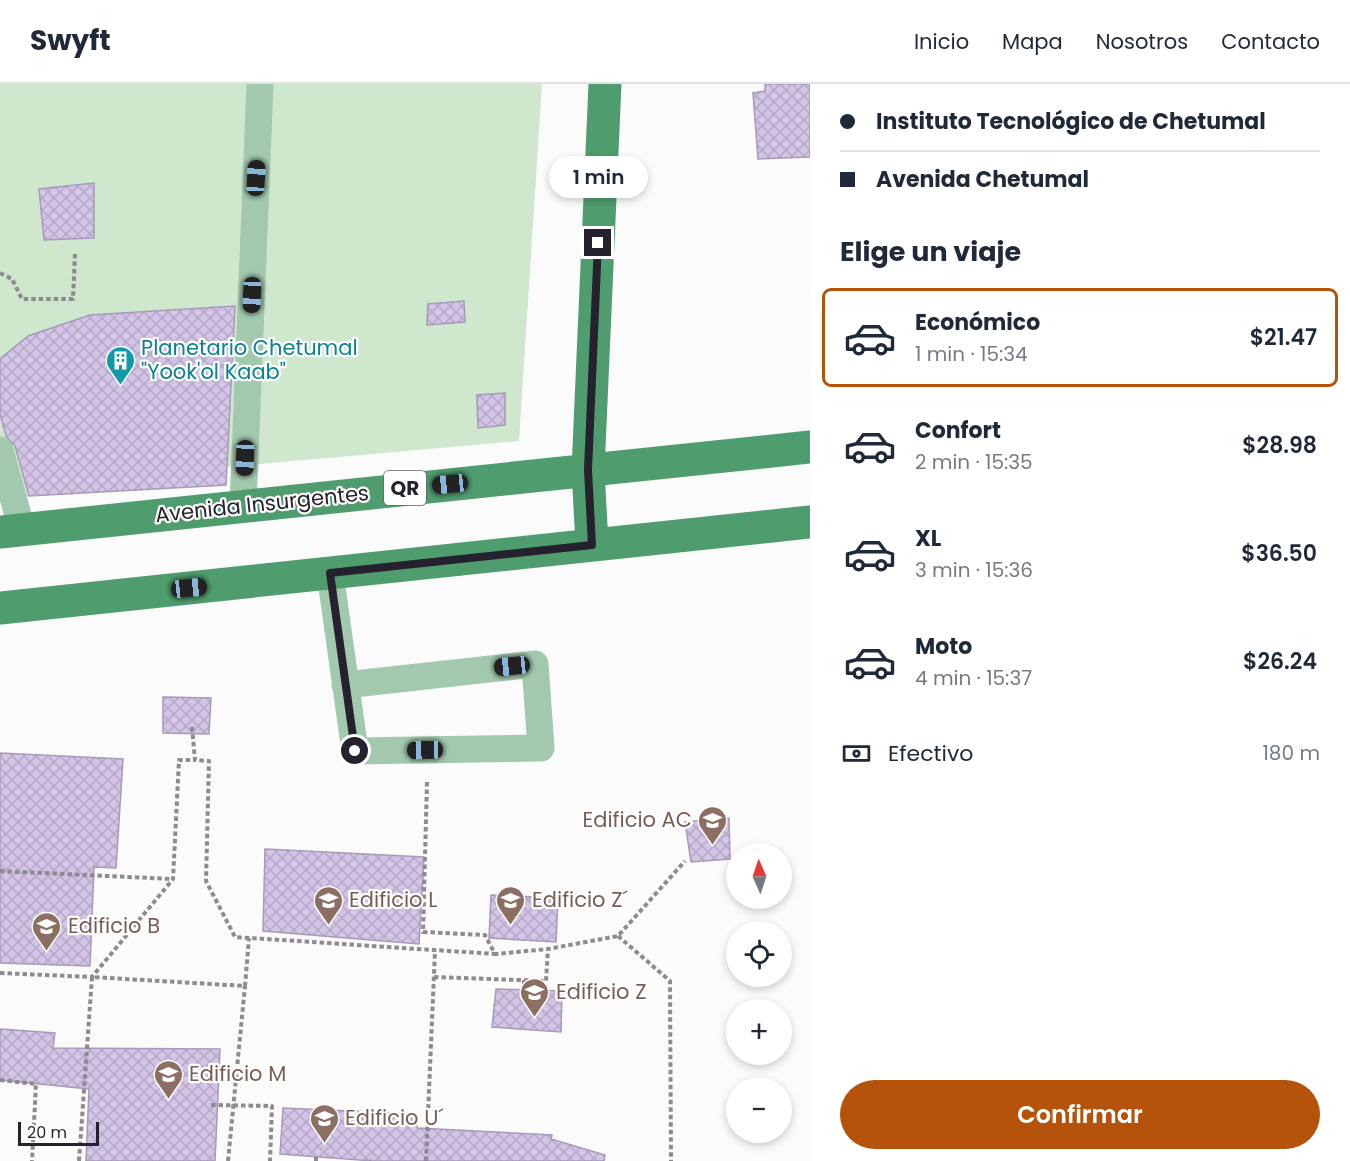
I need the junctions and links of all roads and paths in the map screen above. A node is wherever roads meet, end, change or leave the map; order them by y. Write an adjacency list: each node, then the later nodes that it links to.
1 (260, 84): 8 (street)
2 (605, 84): 7 (main road)
3 (75, 254): 4 (path)
4 (0, 273)
5 (810, 447): 7 (main road, Avenida Insurgentes / QR)
6 (0, 450): 10 (street)
7 (588, 470): 8 (main road, Avenida Insurgentes / QR); 11 (main road)
8 (243, 505): 10 (main road, Avenida Insurgentes / QR)
9 (810, 522): 11 (main road)
10 (11, 531)
11 (592, 545): 12 (main road)
12 (330, 573): 13 (main road); 14 (street)
13 (0, 608)
14 (345, 685): 14 (street)
15 (192, 727): 16 (path)
16 (195, 760): 20 (path); 22 (path)
17 (427, 782): 25 (path)
18 (685, 861): 21 (path)
19 (0, 871): 20 (path)
20 (173, 879): 28 (path)
21 (618, 936): 23 (path); 40 (path)
22 (249, 938): 24 (path); 30 (path)
23 (548, 949): 25 (path); 29 (path)
24 (435, 951): 25 (path); 27 (path)
25 (495, 954)
26 (0, 973): 28 (path)
27 (434, 977): 29 (path); 39 (path)
28 (93, 978): 30 (path); 36 (path)
29 (524, 980): 31 (path)
30 (245, 986): 34 (path)
31 (524, 990)
32 (0, 1080): 35 (path)
33 (211, 1105): 34 (path)
34 (233, 1105): 37 (path); 38 (path)
35 (32, 1161)
36 (79, 1161)
37 (228, 1161)
38 (270, 1161)
39 (426, 1161)
40 (671, 1161)

